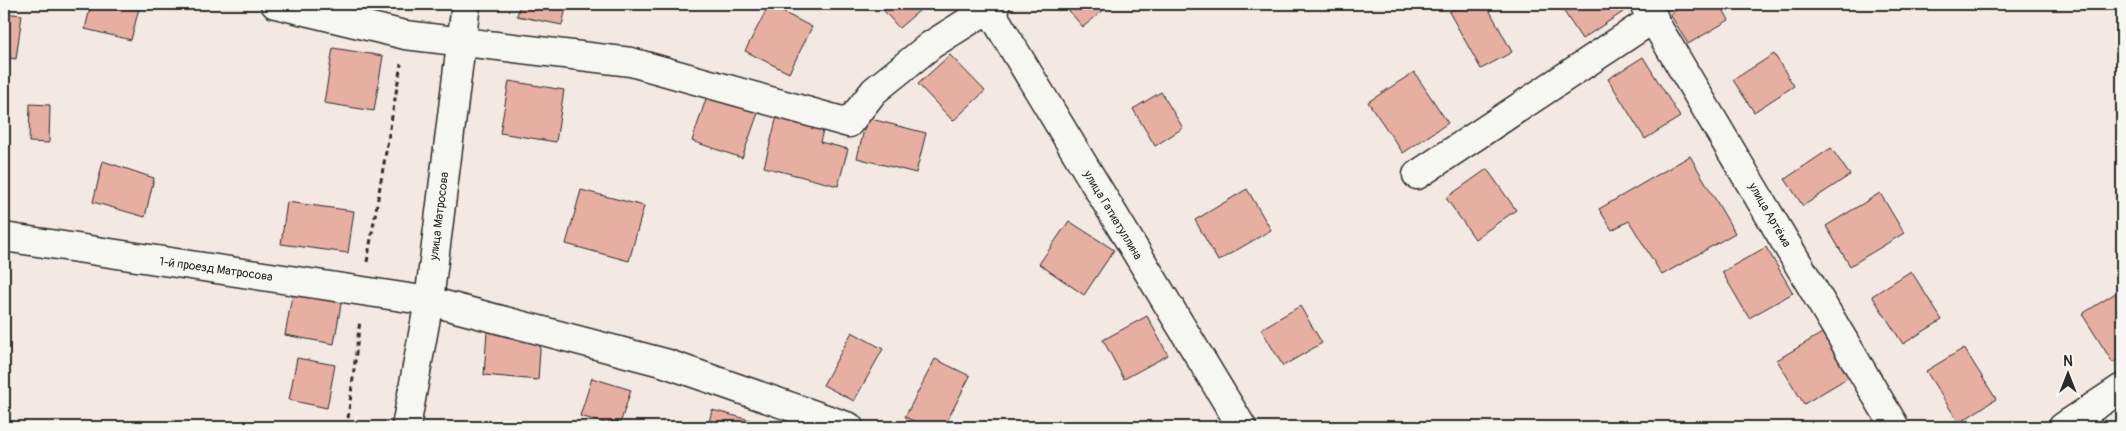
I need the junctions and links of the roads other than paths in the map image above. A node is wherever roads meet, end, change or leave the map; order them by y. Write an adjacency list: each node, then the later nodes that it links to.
1 (275, 4): 5 (street)
2 (466, 4): 5 (street, улица Матросова)
3 (990, 6): 5 (street); 12 (street, улица Гатиатуллина)
4 (1649, 11): 6 (street); 13 (street, улица Артёма)
5 (460, 42): 8 (street, улица Матросова)
6 (1417, 175)
7 (4, 238): 8 (street, 1-й проезд Матросова)
8 (429, 301): 10 (street, улица Матросова); 11 (street, 1-й проезд Матросова)
9 (2122, 388): 14 (street)
10 (406, 427)
11 (848, 427)
12 (1242, 427)
13 (1895, 427)
14 (2063, 427)

